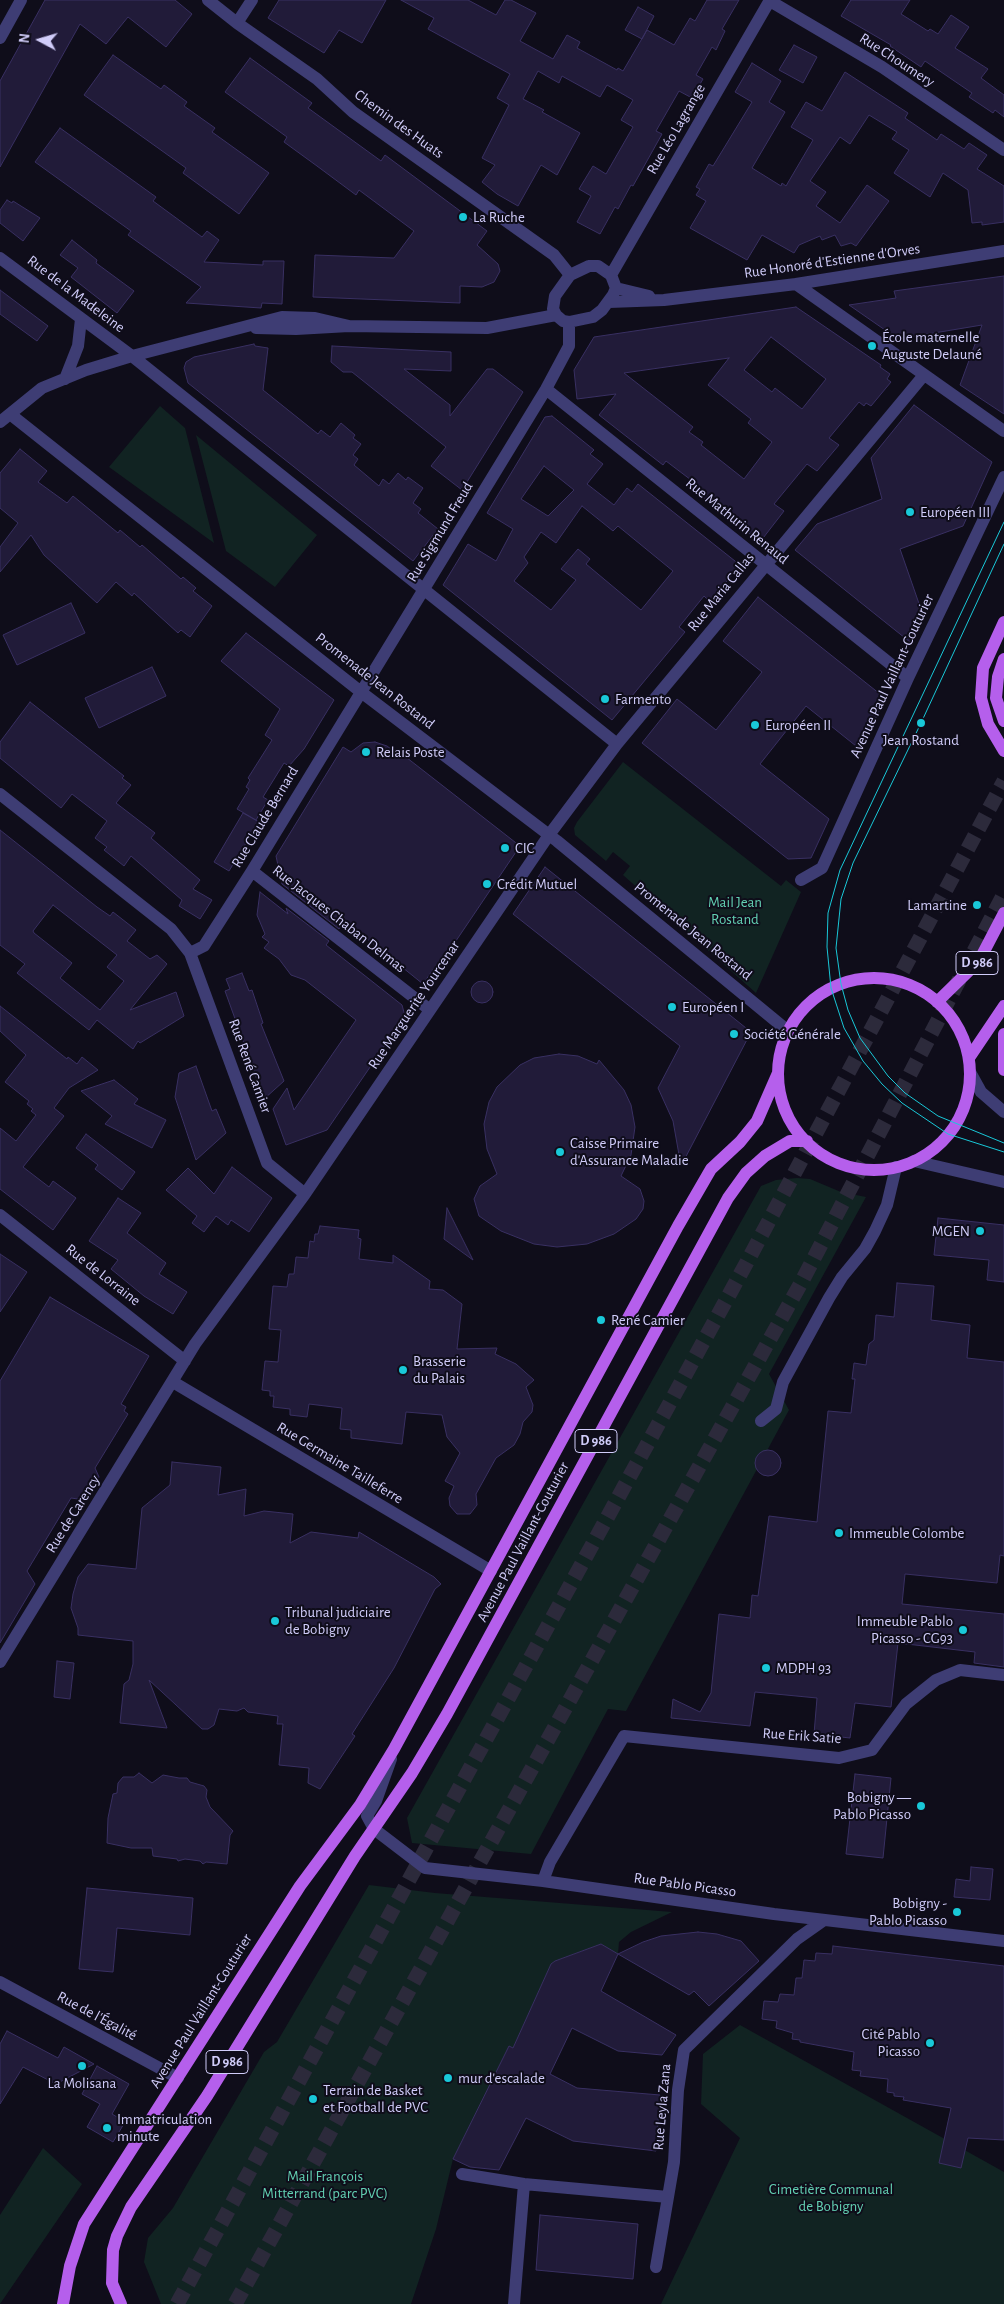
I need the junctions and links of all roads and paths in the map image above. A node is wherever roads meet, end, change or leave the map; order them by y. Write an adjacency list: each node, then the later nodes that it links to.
1 (21, 0): 6 (street)
2 (208, 0): 5 (street, Chemin des Huats)
3 (252, 0): 5 (street)
4 (770, 0): 7 (street, Rue Choumery); 10 (street, Rue Léo Lagrange)
5 (237, 23): 11 (street, Chemin des Huats)
6 (0, 38)
7 (1004, 150)
8 (1004, 251): 12 (street, Rue Honoré d'Estienne d'Orves)
9 (0, 258): 18 (street, Rue de la Madeleine)
10 (611, 274): 11 (street); 13 (street)
11 (570, 275): 15 (street)
12 (796, 284): 14 (street, Rue Honoré d'Estienne d'Orves); 22 (street)
13 (616, 288): 14 (street, Rue Honoré d'Estienne d'Orves); 16 (street)
14 (664, 300): 16 (street, Rue Honoré d'Estienne d'Orves)
15 (553, 301): 17 (street); 19 (street)
16 (609, 302): 20 (street)
17 (556, 315): 19 (street); 20 (street)
18 (81, 319): 21 (street, Rue de la Madeleine); 23 (street)
19 (524, 320): 21 (street)
20 (569, 322): 24 (street, Rue Sigmund Freud)
21 (132, 356): 23 (street); 29 (street)
22 (924, 375): 26 (street); 28 (street, Rue Maria Callas)
23 (65, 379): 25 (street)
24 (546, 389): 28 (street, Rue Mathurin Renaud); 29 (street, Rue Sigmund Freud)
25 (5, 418): 33 (street, Promenade Jean Rostand)
26 (1004, 431)
27 (1004, 476): 32 (street, Avenue Paul Vaillant-Couturier)
28 (765, 565): 32 (street, Rue Mathurin Renaud); 35 (street, Rue Maria Callas)
29 (424, 589): 33 (street, Rue Sigmund Freud); 35 (street)
30 (1004, 622): 36 (main road)
31 (1004, 659): 34 (main road)
32 (908, 678): 40 (street, Avenue Paul Vaillant-Couturier)
33 (361, 692): 38 (street, Promenade Jean Rostand); 39 (street, Rue Claude Bernard)
34 (1004, 721)
35 (617, 744): 38 (street, Rue Maria Callas)
36 (1004, 751)
37 (0, 794): 42 (street, Rue René Camier)
38 (549, 835): 45 (street, Rue Marguerite Yourcenar); 46 (street, Promenade Jean Rostand)
39 (252, 871): 42 (street, Rue Claude Bernard); 45 (street, Rue Jacques Chaban Delmas)
40 (801, 880)
41 (1004, 913): 43 (main road, D 986)
42 (190, 953): 57 (street, Rue René Camier)
43 (937, 1002): 46 (main road, Avenue Paul Vaillant-Couturier); 48 (main road, Avenue Paul Vaillant-Couturier)
44 (1004, 1006): 48 (main road)
45 (430, 1010): 57 (street, Rue Marguerite Yourcenar)
46 (788, 1031): 51 (main road, Avenue Paul Vaillant-Couturier)
47 (1004, 1034): 49 (main road)
48 (968, 1058): 50 (main road, Avenue Paul Vaillant-Couturier)
49 (1004, 1070)
50 (970, 1072): 52 (street); 54 (main road, Avenue Paul Vaillant-Couturier)
51 (778, 1073): 53 (main road, Avenue Paul Vaillant-Couturier); 62 (main road, Avenue Paul Vaillant-Couturier / D 986)
52 (1004, 1112)
53 (807, 1142): 55 (main road, Avenue Paul Vaillant-Couturier); 66 (main road, Avenue Paul Vaillant-Couturier / D 986)
54 (914, 1161): 55 (main road, Avenue Paul Vaillant-Couturier); 56 (street)
55 (896, 1167): 61 (street)
56 (1004, 1182)
57 (305, 1194): 59 (street)
58 (0, 1214): 59 (street, Rue de Lorraine)
59 (185, 1361): 60 (street)
60 (173, 1382): 62 (street, Rue Germaine Tailleferre); 63 (street, Rue de Carency)
61 (761, 1421)
62 (491, 1571): 65 (main road, Avenue Paul Vaillant-Couturier / D 986)
63 (0, 1662)
64 (1004, 1675): 67 (street, Rue Erik Satie)
65 (394, 1749): 66 (street, Avenue Paul Vaillant-Couturier); 71 (main road, Avenue Paul Vaillant-Couturier / D 986)
66 (374, 1828): 67 (street, Rue Pablo Picasso); 77 (main road, Avenue Paul Vaillant-Couturier / D 986)
67 (543, 1881): 68 (street, Rue Pablo Picasso)
68 (824, 1920): 69 (street, Rue Pablo Picasso); 74 (street, Rue Leyla Zana)
69 (1004, 1941)
70 (1, 1985): 71 (street, Rue de l'Égalité)
71 (178, 2078): 76 (main road, Avenue Paul Vaillant-Couturier / D 986)
72 (462, 2174): 73 (street)
73 (524, 2184): 74 (street); 78 (street)
74 (668, 2197): 75 (street, Rue Leyla Zana)
75 (656, 2267)
76 (63, 2304)
77 (121, 2304)
78 (514, 2304)

